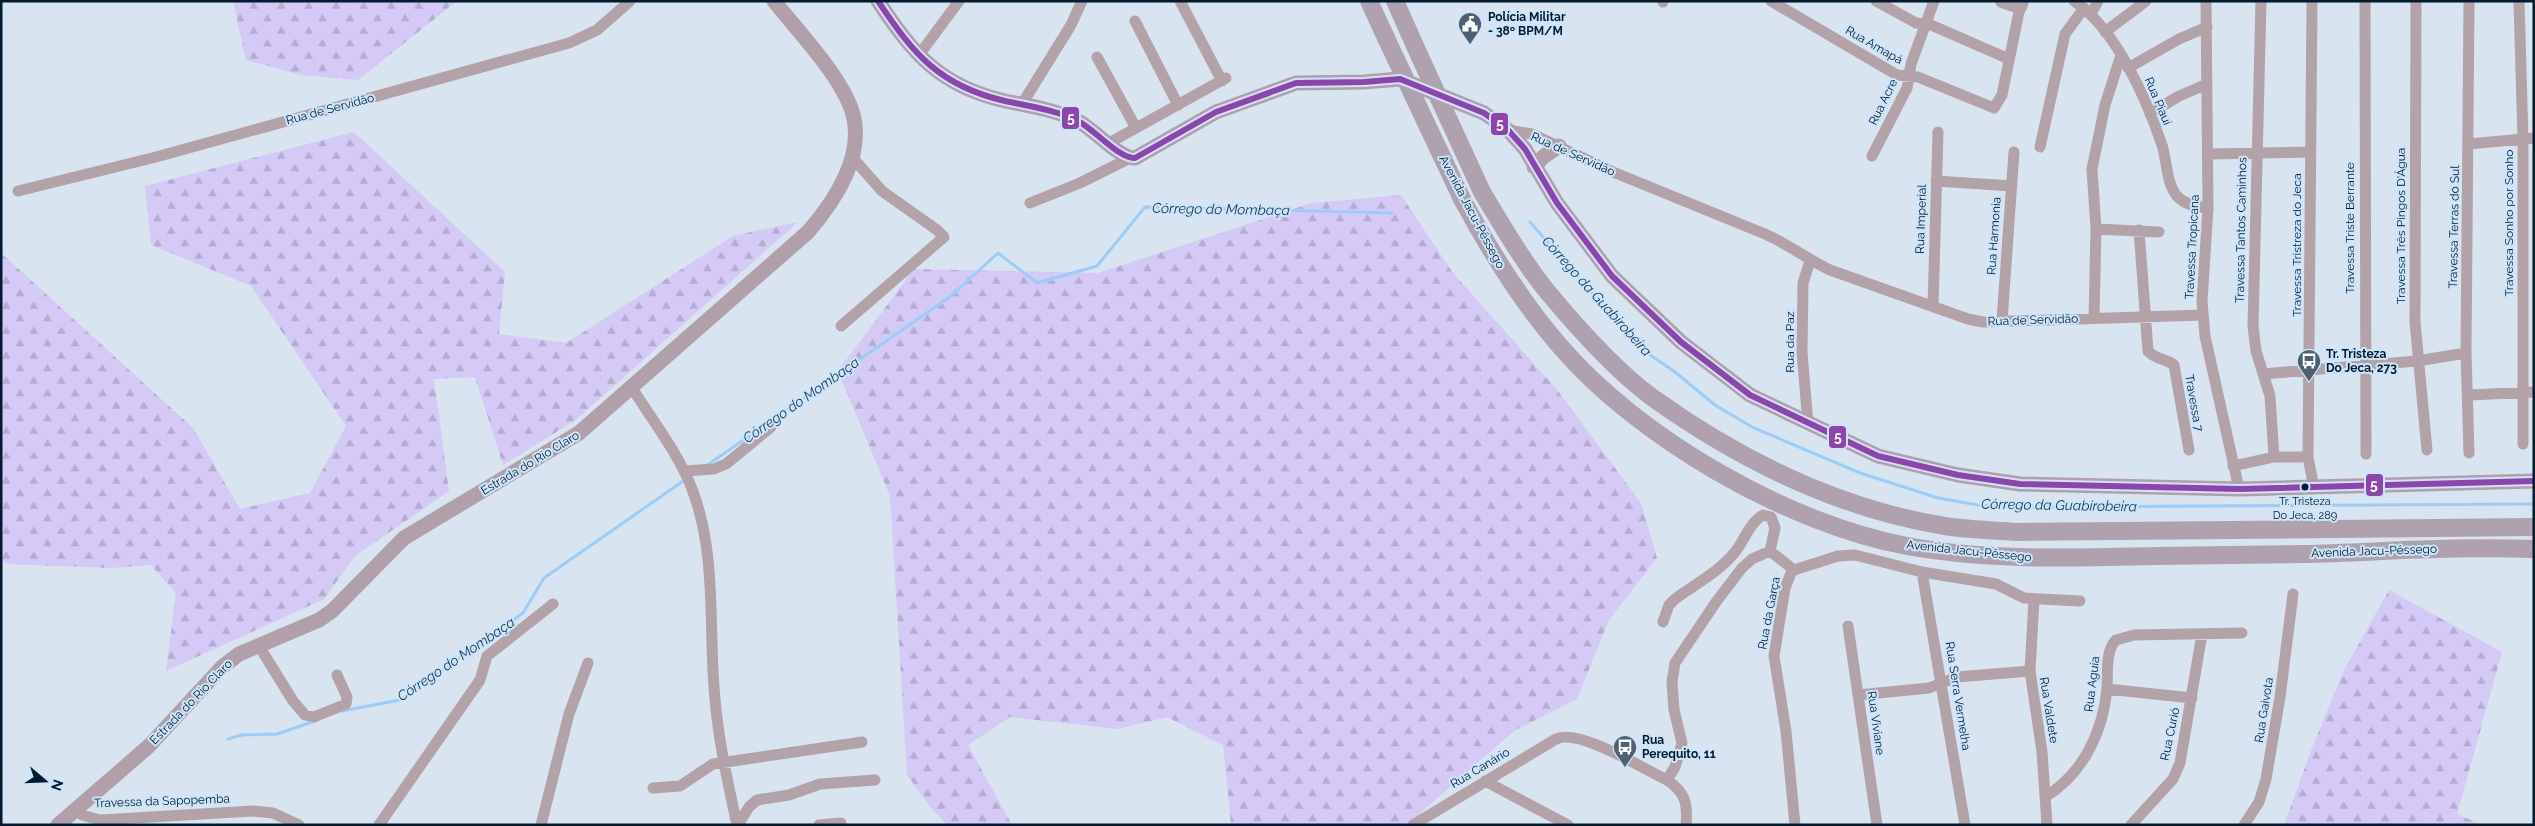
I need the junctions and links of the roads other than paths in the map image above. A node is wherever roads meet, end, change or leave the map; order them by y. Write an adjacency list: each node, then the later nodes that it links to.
1 (630, 1): 56 (street, Rua de Servidão)
2 (774, 1): 51 (main road, Estrada do Rio Claro)
3 (878, 1): 28 (main road)
4 (959, 1): 28 (street)
5 (1082, 1): 35 (street)
6 (1180, 1): 36 (street)
7 (1369, 1): 93 (highway, Avenida Jacu-Pêssego, bridge)
8 (1395, 1): 92 (highway, Avenida Jacu-Pêssego, bridge)
9 (1771, 1): 33 (street, Rua Amapá)
10 (1876, 1): 25 (street)
11 (1934, 1): 25 (street, Rua Acre)
12 (2002, 1): 22 (street)
13 (2098, 1): 23 (street)
14 (2146, 1): 27 (street)
15 (2206, 1): 26 (street, Travessa Tropicana)
16 (2261, 1): 48 (street, Travessa Tantos Caminhos)
17 (2312, 1): 47 (street, Travessa Tristreza do Jeca)
18 (2364, 1): 71 (street, Travessa Triste Berrante)
19 (2416, 1): 70 (street, Travessa Três Pingos D'Água)
20 (2469, 1): 43 (street, Travessa Terras do Sul)
21 (2519, 1): 41 (street, Travessa Sonho por Sonho)
22 (2021, 4): 31 (street)
23 (2083, 8): 27 (street, Rua Piauí); 45 (street)
24 (1135, 21): 36 (street)
25 (1926, 25): 31 (street); 33 (street, Rua Acre)
26 (2207, 27): 32 (street); 34 (street, Travessa Tropicana)
27 (2105, 32): 29 (street, Rua Piauí)
28 (919, 55): 35 (main road)
29 (2120, 55): 32 (street, Rua Piauí); 59 (street)
30 (1097, 57): 38 (street)
31 (2009, 59): 33 (street, Rua Amapá)
32 (2128, 68): 37 (street, Rua Piauí)
33 (1909, 76): 50 (street, Rua Acre)
34 (2207, 84): 37 (street); 49 (street, Travessa Tropicana)
35 (1022, 104): 42 (main road)
36 (1178, 105): 38 (street)
37 (2150, 114): 58 (street, Rua Piauí)
38 (1136, 128): 42 (street)
39 (1508, 130): 44 (street, Rua de Servidão); 52 (main road, Rua de Servidão); 53 (main road)
40 (1938, 132): 54 (street, Rua Imperial)
41 (2528, 139): 43 (street); 75 (street, Travessa Sonho por Sonho)
42 (1109, 143): 52 (main road)
43 (2469, 144): 69 (street, Travessa Terras do Sul)
44 (1559, 146): 53 (main road); 62 (street, Rua de Servidão)
45 (2040, 147)
46 (2014, 152): 55 (street, Rua Harmonia)
47 (2311, 152): 48 (street); 72 (street, Travessa Tristreza do Jeca)
48 (2256, 153): 49 (street); 73 (street, Travessa Tantos Caminhos)
49 (2208, 154): 58 (street, Travessa Tropicana)
50 (1872, 156)
51 (852, 157): 68 (street); 74 (main road, Estrada do Rio Claro)
52 (1130, 158): 57 (street)
53 (1534, 167): 78 (main road)
54 (1936, 181): 55 (street); 63 (street, Rua Imperial)
55 (2012, 186): 67 (street, Rua Harmonia)
56 (18, 191)
57 (1030, 203)
58 (2208, 208): 64 (street, Travessa Tropicana)
59 (2096, 229): 60 (street); 65 (street)
60 (2139, 230): 61 (street); 66 (street)
61 (2159, 232)
62 (1810, 261): 63 (street, Rua de Servidão); 78 (street, Rua da Paz)
63 (1933, 307): 67 (street, Rua de Servidão)
64 (2203, 315): 66 (street, Rua de Servidão); 87 (street, Travessa Tropicana)
65 (2094, 318): 66 (street, Rua de Servidão); 67 (street, Rua de Servidão)
66 (2147, 318): 81 (street, Travessa 7)
67 (2002, 322)
68 (841, 326)
69 (2466, 353): 70 (street); 77 (street, Travessa Terras do Sul)
70 (2417, 361): 71 (street); 82 (street, Travessa Três Pingos D'Água)
71 (2364, 364): 72 (street); 84 (street, Travessa Triste Berrante)
72 (2310, 368): 73 (street); 86 (street, Travessa Tristreza do Jeca)
73 (2263, 374): 85 (street, Travessa Tantos Caminhos)
74 (632, 388): 88 (street); 107 (main road, Estrada do Rio Claro)
75 (2522, 392): 76 (street); 77 (street); 80 (street, Travessa Sonho por Sonho)
76 (2534, 392)
77 (2469, 394): 83 (street, Travessa Terras do Sul)
78 (1808, 424): 91 (main road)
79 (771, 427): 88 (street)
80 (2523, 444)
81 (2188, 450)
82 (2427, 450)
83 (2469, 453)
84 (2366, 454)
85 (2274, 457): 86 (street); 87 (street)
86 (2308, 457): 90 (street, Travessa Tristreza do Jeca)
87 (2234, 466): 91 (street, Travessa Tropicana)
88 (684, 471): 116 (street)
89 (2534, 481): 90 (main road)
90 (2314, 488): 91 (main road)
91 (2239, 489)
92 (2534, 527)
93 (1853, 532): 94 (highway, Avenida Jacu-Pêssego); 96 (street)
94 (2534, 549)
95 (1770, 551): 97 (street); 103 (street); 118 (street)
96 (1846, 554): 97 (street, Rua da Garça); 98 (street)
97 (1794, 570): 134 (street, Rua da Garça)
98 (1922, 572): 100 (street); 111 (street, Rua Serra Vermelha)
99 (2293, 594): 139 (street, Rua Gaivota)
100 (2034, 598): 101 (street); 109 (street, Rua Valdete)
101 (2080, 601)
102 (553, 604): 127 (street)
103 (1662, 622)
104 (1848, 626): 113 (street, Rua Viviane)
105 (2242, 633): 106 (street)
106 (2202, 634): 112 (street, Rua Aguía); 114 (street, Rua Curió)
107 (259, 646): 110 (street); 122 (main road, Estrada do Rio Claro)
108 (588, 663): 128 (street)
109 (2030, 671): 111 (street); 121 (street, Rua Valdete)
110 (337, 675)
111 (1943, 683): 113 (street); 136 (street, Rua Serra Vermelha)
112 (2107, 689): 114 (street); 121 (street, Rua Aguía)
113 (1858, 695): 135 (street, Rua Viviane)
114 (2192, 698): 138 (street, Rua Curió)
115 (862, 742): 116 (street)
116 (724, 764): 120 (street); 129 (street)
117 (875, 780): 129 (street)
118 (1667, 780): 119 (street, Rua Canário); 133 (street)
119 (1486, 781): 131 (street, Rua Canário); 132 (street)
120 (653, 788)
121 (2045, 797): 137 (street, Rua Valdete)
122 (79, 816): 123 (street, Travessa da Sapopemba); 125 (main road, Estrada do Rio Claro)
123 (140, 821): 126 (street, Travessa da Sapopemba)
124 (840, 823): 130 (street)
125 (58, 825)
126 (299, 825)
127 (379, 825)
128 (541, 825)
129 (737, 825)
130 (819, 825)
131 (1413, 825)
132 (1568, 825)
133 (1686, 825)
134 (1795, 825)
135 (1877, 825)
136 (1965, 825)
137 (2048, 825)
138 (2131, 825)
139 (2244, 825)

